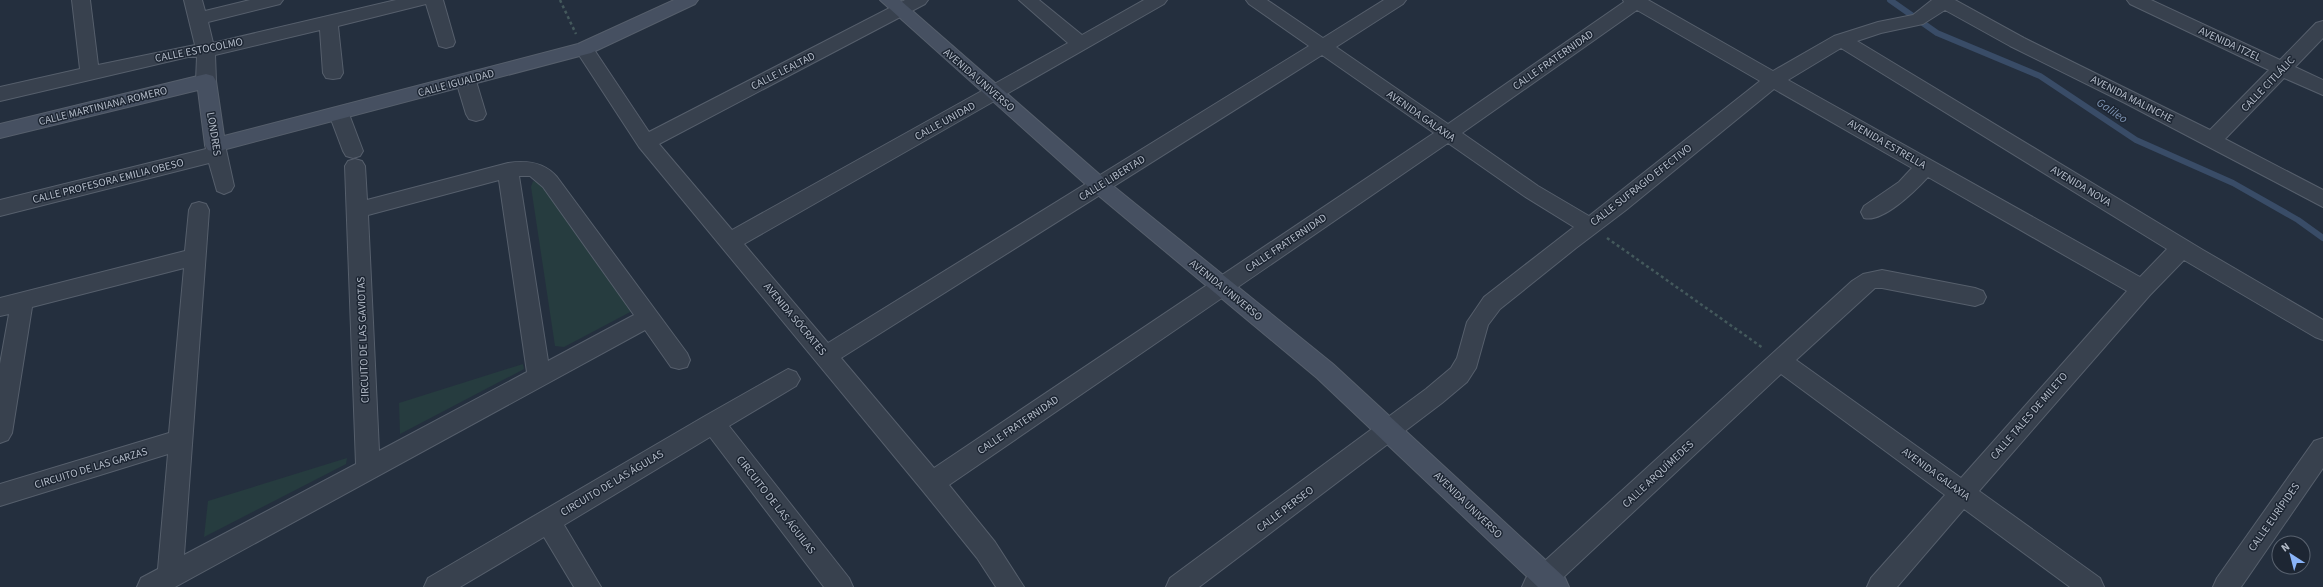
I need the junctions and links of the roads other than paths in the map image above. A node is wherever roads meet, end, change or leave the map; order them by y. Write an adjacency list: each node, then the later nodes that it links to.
1 (81, 0): 27 (street)
2 (193, 0): 16 (street)
3 (274, 0): 16 (street)
4 (421, 0): 17 (street, CALLE ESTOCOLMO)
5 (434, 0): 20 (street)
6 (689, 0): 23 (street, CALLE IGUALDAD)
7 (919, 0): 15 (street, CALLE LEALTAD)
8 (1028, 0): 21 (street)
9 (1158, 0): 21 (street, CALLE UNIDAD)
10 (1255, 0): 22 (street, AVENIDA GALAXIA)
11 (1397, 0): 22 (street, CALLE LIBERTAD)
12 (1943, 0): 19 (street, CALLE SUFRAGIO EFECTIVO); 38 (street, AVENIDA MALINCHE)
13 (2136, 0): 25 (street, AVENIDA ITZEL)
14 (1635, 1): 28 (street, AVENIDA ESTRELLA); 37 (street, CALLE FRATERNIDAD)
15 (895, 5): 32 (street, AVENIDA UNIVERSO); 39 (street, CALLE LEALTAD)
16 (197, 19): 24 (street)
17 (328, 22): 24 (street, CALLE ESTOCOLMO); 26 (street)
18 (2323, 27): 25 (street, CALLE CITLÁLIC)
19 (1841, 40): 28 (street, CALLE SUFRAGIO EFECTIVO); 52 (street, AVENIDA NOVA)
20 (446, 42)
21 (1081, 44): 32 (street, CALLE UNIDAD)
22 (1322, 47): 37 (street, AVENIDA GALAXIA); 44 (street, CALLE LIBERTAD)
23 (584, 49): 30 (street, CALLE IGUALDAD); 39 (street, AVENIDA SÓCRATES)
24 (206, 51): 27 (street, CALLE ESTOCOLMO); 29 (street)
25 (2282, 68): 31 (street, AVENIDA ITZEL); 38 (street, CALLE CITLÁLIC)
26 (333, 72)
27 (90, 74): 33 (street, CALLE ESTOCOLMO)
28 (1773, 80): 41 (street, AVENIDA ESTRELLA); 50 (street, CALLE SUFRAGIO EFECTIVO)
29 (206, 81): 36 (street, CALLE MARTINIANA ROMERO); 40 (street, LONDRES)
30 (466, 81): 34 (street, CALLE IGUALDAD); 35 (street)
31 (2323, 88)
32 (994, 93): 44 (street, AVENIDA UNIVERSO); 51 (street, CALLE UNIDAD)
33 (0, 94)
34 (339, 114): 40 (street, CALLE IGUALDAD); 48 (street, CIRCUITO DE LAS GAVIOTAS)
35 (476, 114)
36 (0, 131)
37 (1447, 134): 50 (street, AVENIDA GALAXIA); 54 (street, CALLE FRATERNIDAD)
38 (2212, 140): 45 (street, AVENIDA MALINCHE)
39 (646, 142): 51 (street, AVENIDA SÓCRATES)
40 (216, 150): 43 (street, LONDRES); 46 (street, CALLE PROFESORA EMILIA OBESO)
41 (1926, 166): 49 (street); 55 (street, AVENIDA ESTRELLA)
42 (508, 170): 48 (street); 59 (street); 64 (street)
43 (224, 186)
44 (1100, 186): 54 (street, AVENIDA UNIVERSO); 61 (street, CALLE LIBERTAD)
45 (2323, 199)
46 (0, 208)
47 (199, 210): 53 (street)
48 (358, 210): 71 (street, CIRCUITO DE LAS GAVIOTAS)
49 (1871, 212)
50 (1590, 226): 67 (street, CALLE SUFRAGIO EFECTIVO)
51 (731, 242): 61 (street, AVENIDA SÓCRATES)
52 (2182, 248): 55 (street, CALLE TALES DE MILETO); 60 (street, AVENIDA NOVA)
53 (196, 256): 57 (street); 69 (street)
54 (1222, 287): 67 (street, AVENIDA UNIVERSO); 72 (street, CALLE FRATERNIDAD)
55 (2142, 289): 73 (street, CALLE TALES DE MILETO)
56 (1975, 297): 63 (street, CALLE ARQUÍMEDES)
57 (22, 301): 58 (street); 68 (street)
58 (0, 307)
59 (649, 318): 62 (street); 64 (street)
60 (2323, 331)
61 (826, 356): 72 (street, AVENIDA SÓCRATES)
62 (679, 360)
63 (1781, 361): 73 (street, AVENIDA GALAXIA); 77 (street, CALLE ARQUÍMEDES)
64 (538, 378): 71 (street)
65 (788, 379): 66 (street, CIRCUITO DE LAS ÁGULAS)
66 (713, 423): 75 (street, CIRCUITO DE LAS ÁGULAS); 80 (street, CIRCUITO DE LAS ÁGUILAS)
67 (1391, 430): 77 (street, AVENIDA UNIVERSO); 82 (street, CALLE PERSEO)
68 (0, 432)
69 (181, 440): 74 (street, CIRCUITO DE LAS GARZAS); 76 (street)
70 (2323, 448): 85 (street, CALLE EURÍPIDES)
71 (368, 470): 76 (street)
72 (932, 483): 81 (street, AVENIDA SÓCRATES)
73 (1961, 493): 83 (street, CALLE TALES DE MILETO); 84 (street, AVENIDA GALAXIA)
74 (0, 495)
75 (548, 521): 78 (street, CIRCUITO DE LAS ÁGULAS); 79 (street)
76 (160, 582)
77 (1545, 584)
78 (437, 587)
79 (588, 587)
80 (840, 587)
81 (1011, 587)
82 (1179, 587)
83 (1880, 587)
84 (2091, 587)
85 (2226, 587)

